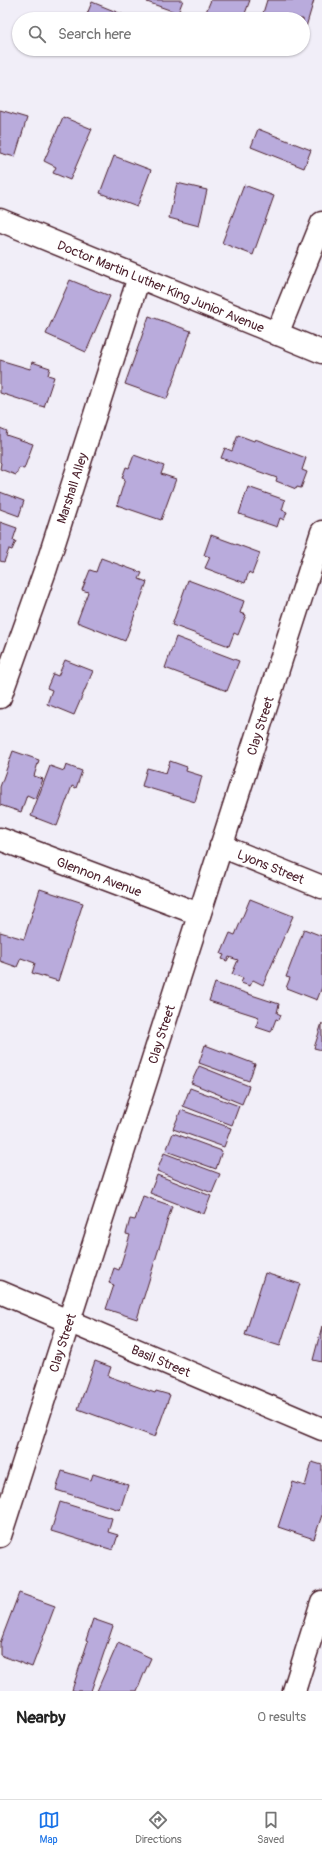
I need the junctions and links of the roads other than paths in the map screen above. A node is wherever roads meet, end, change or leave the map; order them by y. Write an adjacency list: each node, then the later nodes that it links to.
1 (0, 220): 3 (street, Doctor Martin Luther King Junior Avenue)
2 (322, 223): 4 (street)
3 (139, 277): 4 (street, Doctor Martin Luther King Junior Avenue); 7 (street, Marshall Alley)
4 (277, 334): 5 (street, Doctor Martin Luther King Junior Avenue)
5 (322, 352)
6 (322, 532): 9 (street, Clay Street)
7 (0, 697)
8 (0, 839): 11 (street, Glennon Avenue)
9 (221, 846): 10 (street, Lyons Street); 11 (street, Clay Street)
10 (322, 886)
11 (199, 914): 13 (street, Clay Street)
12 (0, 1292): 13 (street, Basil Street)
13 (69, 1322): 14 (street, Basil Street); 15 (street, Clay Street)
14 (322, 1429)
15 (0, 1536)
16 (322, 1602): 17 (street)
17 (294, 1691)

